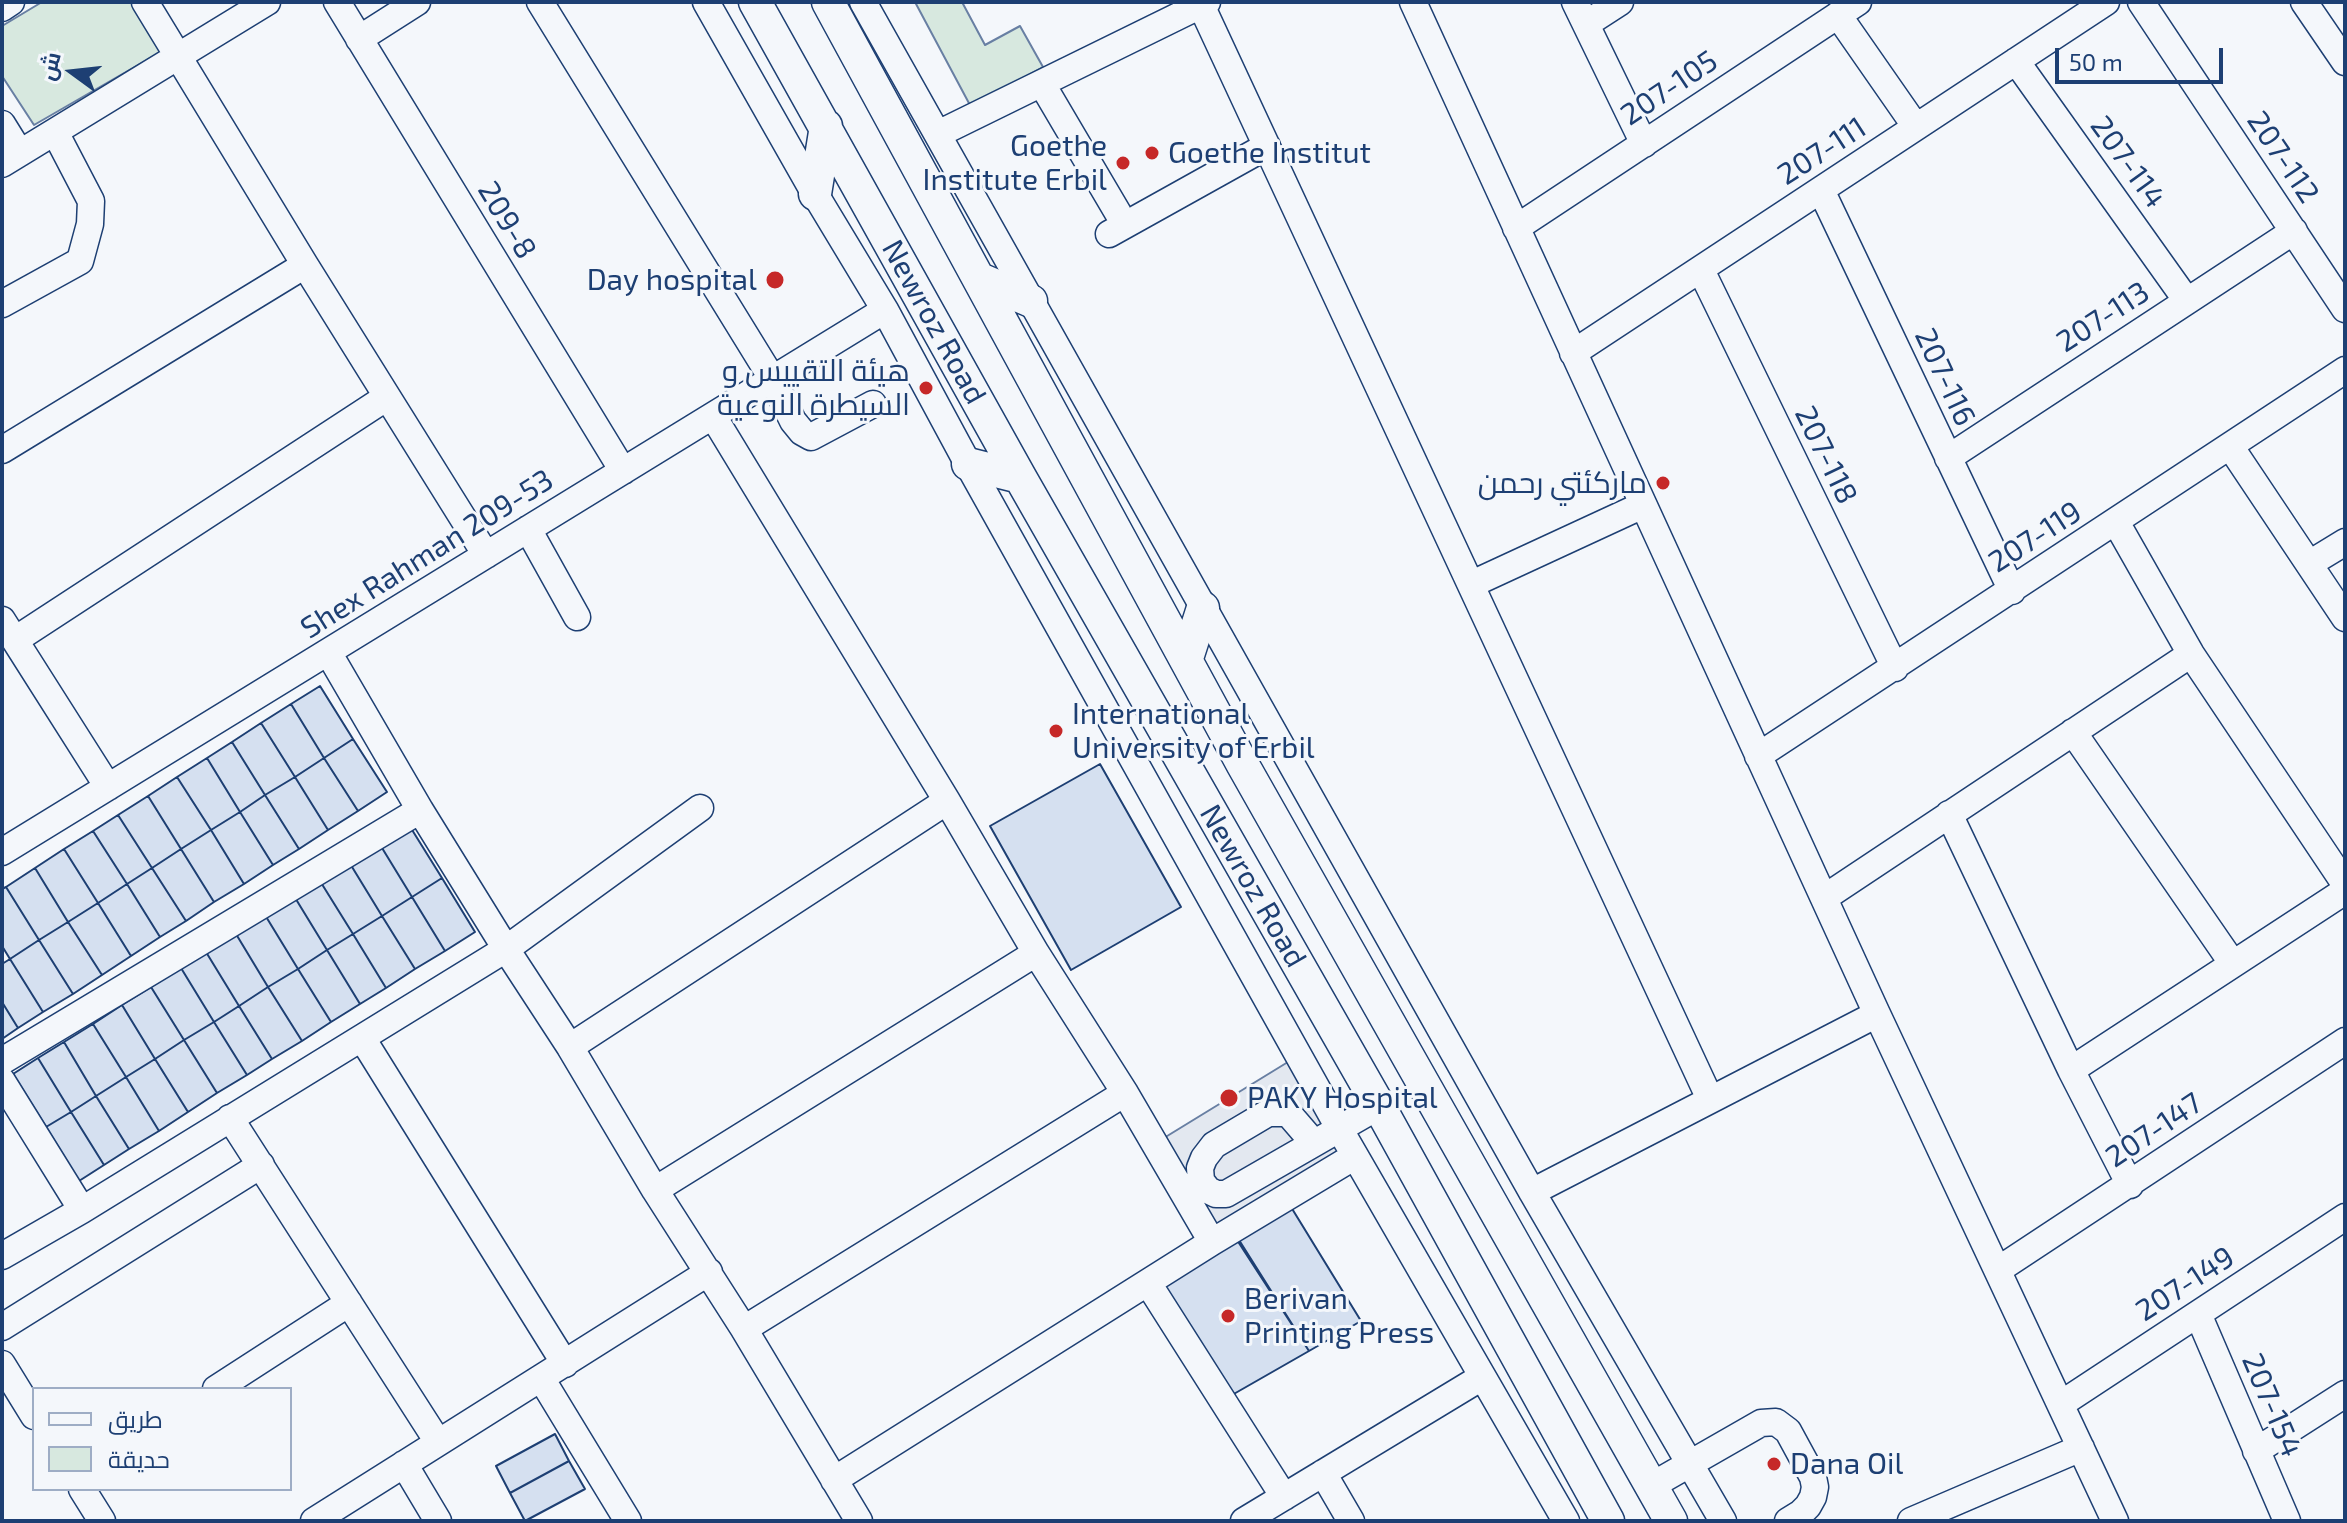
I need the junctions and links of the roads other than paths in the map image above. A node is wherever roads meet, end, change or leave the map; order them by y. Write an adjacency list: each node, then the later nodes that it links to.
1 (11, 2): 17 (street)
2 (145, 2): 21 (street)
3 (267, 2): 21 (street)
4 (337, 2): 20 (street, 209-8)
5 (417, 2): 20 (street)
6 (540, 2): 47 (street)
7 (706, 2): 34 (street)
8 (755, 2): 26 (main road, Newroz Road)
9 (828, 2): 39 (main road, Newroz Road)
10 (863, 2): 29 (street)
11 (1413, 2): 35 (street)
12 (1620, 2): 19 (street)
13 (2106, 2): 22 (street, 207-111)
14 (2141, 2): 36 (street, 207-112)
15 (2304, 2): 23 (street)
16 (1204, 3): 24 (street); 31 (street)
17 (2, 8)
18 (1848, 9): 27 (street); 30 (street, 207-105)
19 (1581, 13): 30 (street)
20 (359, 39): 55 (street, 209-8)
21 (178, 57): 28 (street); 37 (street)
22 (2016, 61): 27 (street, 207-111); 41 (street, 207-114)
23 (2345, 62)
24 (1042, 84): 29 (street); 31 (street)
25 (2, 124): 32 (street)
26 (826, 126): 34 (main road); 56 (main road, Newroz Road)
27 (1916, 127): 33 (street, 207-111)
28 (55, 132): 32 (street); 42 (street)
29 (938, 134): 40 (street)
30 (1644, 144): 35 (street, 207-105)
31 (1267, 146): 63 (street)
32 (11, 159)
33 (1821, 190): 38 (street, 207-111); 53 (street, 207-116)
34 (815, 194): 44 (street)
35 (1516, 228): 45 (street)
36 (2294, 231): 41 (street, 207-113); 43 (street, 207-112)
37 (305, 265): 48 (street); 52 (street)
38 (1701, 270): 45 (street, 207-111); 72 (street, 207-118)
39 (980, 279): 40 (main road); 71 (main road, Newroz Road)
40 (1031, 301): 65 (street)
41 (2187, 301): 53 (street, 207-113)
42 (2, 304)
43 (2345, 309)
44 (885, 310): 47 (street, Shex Rahman 209-53); 54 (street)
45 (1573, 353): 57 (street)
46 (2345, 370): 51 (street, 207-119)
47 (773, 380): 49 (street); 50 (street, Shex Rahman 209-53)
48 (387, 397): 61 (street); 68 (street)
49 (873, 404)
50 (713, 416): 55 (street, Shex Rahman 209-53); 79 (street)
51 (2230, 446): 58 (street, 207-119); 62 (street)
52 (2, 450)
53 (1948, 458): 64 (street, 207-116)
54 (968, 464): 56 (main road); 102 (street)
55 (623, 471): 59 (street, Shex Rahman 209-53)
56 (1020, 477): 76 (main road, Newroz Road)
57 (1643, 505): 63 (street); 74 (street)
58 (2116, 522): 64 (street, 207-119); 70 (street)
59 (528, 529): 61 (street, Shex Rahman 209-53); 66 (street)
60 (2345, 542): 62 (street)
61 (486, 555): 69 (street, Shex Rahman 209-53)
62 (2309, 564): 67 (street)
63 (1472, 584): 99 (street)
64 (2012, 591): 72 (street, 207-119)
65 (1203, 608): 71 (main road); 108 (street)
66 (577, 617)
67 (2345, 618)
68 (8, 630): 77 (street)
69 (328, 652): 77 (street, Shex Rahman 209-53); 81 (street)
70 (2191, 654): 73 (street); 85 (street)
71 (1187, 658): 75 (main road, Newroz Road)
72 (1895, 668): 74 (street, 207-119)
73 (2073, 732): 82 (street); 90 (street)
74 (1758, 756): 87 (street)
75 (1243, 765): 76 (main road); 78 (main road, Newroz Road)
76 (1194, 783): 83 (main road, Newroz Road)
77 (108, 787): 84 (street, Shex Rahman 209-53)
78 (1264, 800): 83 (main road); 135 (main road, Newroz Road)
79 (947, 801): 89 (street); 94 (street)
80 (700, 808): 88 (street)
81 (420, 810): 88 (street); 95 (street)
82 (1949, 814): 87 (street); 96 (street)
83 (1219, 828): 100 (main road, Newroz Road)
84 (2, 852)
85 (2345, 884)
86 (2345, 891): 90 (street)
87 (1824, 898): 91 (street)
88 (506, 949): 92 (street); 94 (street)
89 (1036, 953): 98 (street); 107 (street)
90 (2233, 964): 96 (street)
91 (1877, 1014): 99 (street); 113 (street)
92 (362, 1038): 101 (street); 121 (street)
93 (2345, 1041): 106 (street, 207-147)
94 (570, 1047): 107 (street)
95 (2, 1061)
96 (2071, 1070): 106 (street)
97 (2, 1081): 109 (street)
98 (1125, 1093): 111 (street); 119 (street)
99 (1710, 1099): 108 (street)
100 (1379, 1106): 102 (street); 146 (main road, Newroz Road)
101 (230, 1118): 105 (street); 109 (street)
102 (1339, 1128): 103 (street); 104 (street)
103 (1313, 1142)
104 (1355, 1156): 111 (street); 122 (street)
105 (261, 1165): 116 (street); 118 (street)
106 (2130, 1185): 113 (street, 207-147)
107 (655, 1190): 114 (street)
108 (1532, 1192): 132 (street)
109 (82, 1210): 112 (street)
110 (2345, 1217): 117 (street, 207-149)
111 (1212, 1242): 115 (street)
112 (2, 1256)
113 (1998, 1270): 126 (street)
114 (709, 1272): 119 (street); 121 (street)
115 (1148, 1283): 134 (street); 137 (street)
116 (349, 1303): 124 (street); 128 (street)
117 (2198, 1314): 126 (street, 207-149); 130 (street, 207-154)
118 (2, 1327)
119 (744, 1329): 134 (street)
120 (2, 1364): 127 (street)
121 (565, 1364): 123 (street)
122 (1482, 1377): 133 (street); 145 (street)
123 (541, 1378): 128 (street); 141 (street)
124 (219, 1387)
125 (2345, 1394): 130 (street)
126 (2061, 1404): 129 (street)
127 (32, 1413)
128 (438, 1442): 131 (street)
129 (2081, 1448): 150 (street); 151 (street)
130 (2256, 1451): 152 (street, 207-154)
131 (404, 1464): 139 (street); 140 (street)
132 (1689, 1464): 135 (street); 148 (street); 149 (street)
133 (1323, 1473): 137 (street); 144 (street)
134 (834, 1480): 142 (street)
135 (1651, 1486): 147 (main road, Newroz Road)
136 (83, 1491): 138 (street)
137 (1284, 1497): 143 (street)
138 (102, 1521)
139 (314, 1521)
140 (438, 1521)
141 (628, 1521)
142 (859, 1521)
143 (1244, 1521)
144 (1351, 1521)
145 (1566, 1521)
146 (1608, 1521)
147 (1671, 1521)
148 (1723, 1521)
149 (1788, 1521)
150 (1911, 1521)
151 (2115, 1521)
152 (2287, 1521)

